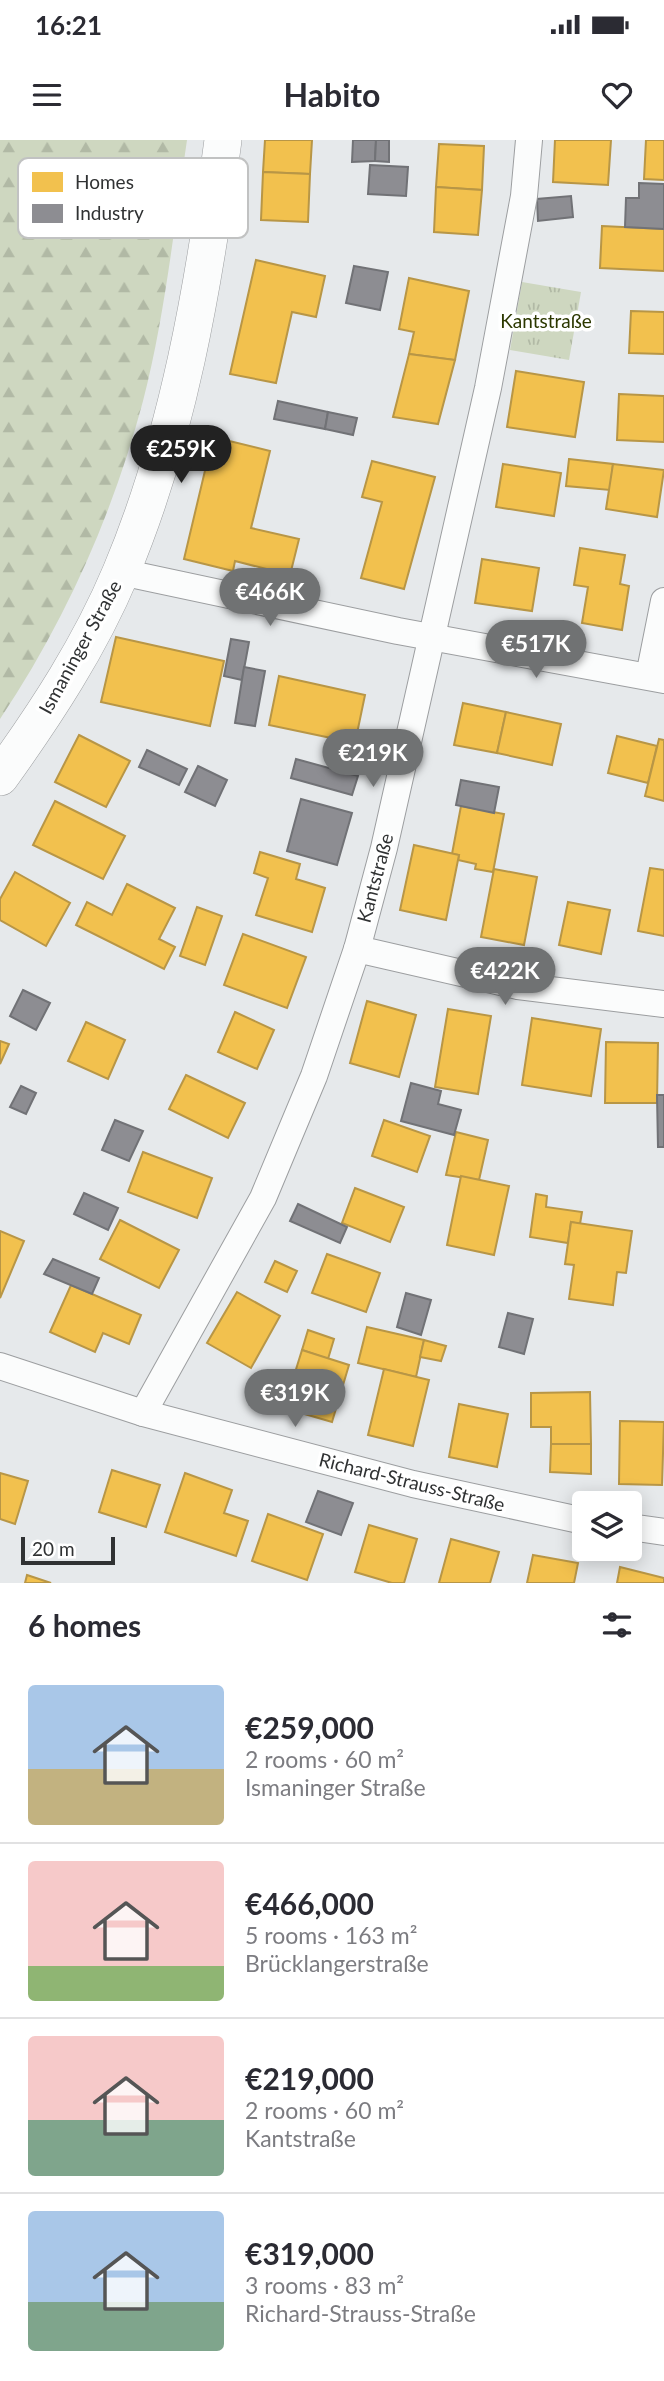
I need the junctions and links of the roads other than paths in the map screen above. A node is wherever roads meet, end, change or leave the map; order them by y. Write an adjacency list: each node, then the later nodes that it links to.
1 (223, 140): 3 (street, Ismaninger Straße)
2 (529, 140): 7 (street, Kantstraße)
3 (221, 158)
4 (210, 238): 5 (street, Ismaninger Straße)
5 (121, 572): 7 (street); 9 (street, Ismaninger Straße)
6 (664, 601): 8 (street)
7 (430, 637): 8 (street); 10 (street, Kantstraße)
8 (657, 678)
9 (0, 777)
10 (356, 949): 11 (street); 13 (street, Kantstraße)
11 (664, 1004)
12 (0, 1366): 13 (street, Richard-Strauss-Straße)
13 (143, 1413): 14 (street, Richard-Strauss-Straße)
14 (572, 1518)
15 (642, 1529): 16 (street)
16 (664, 1532)

